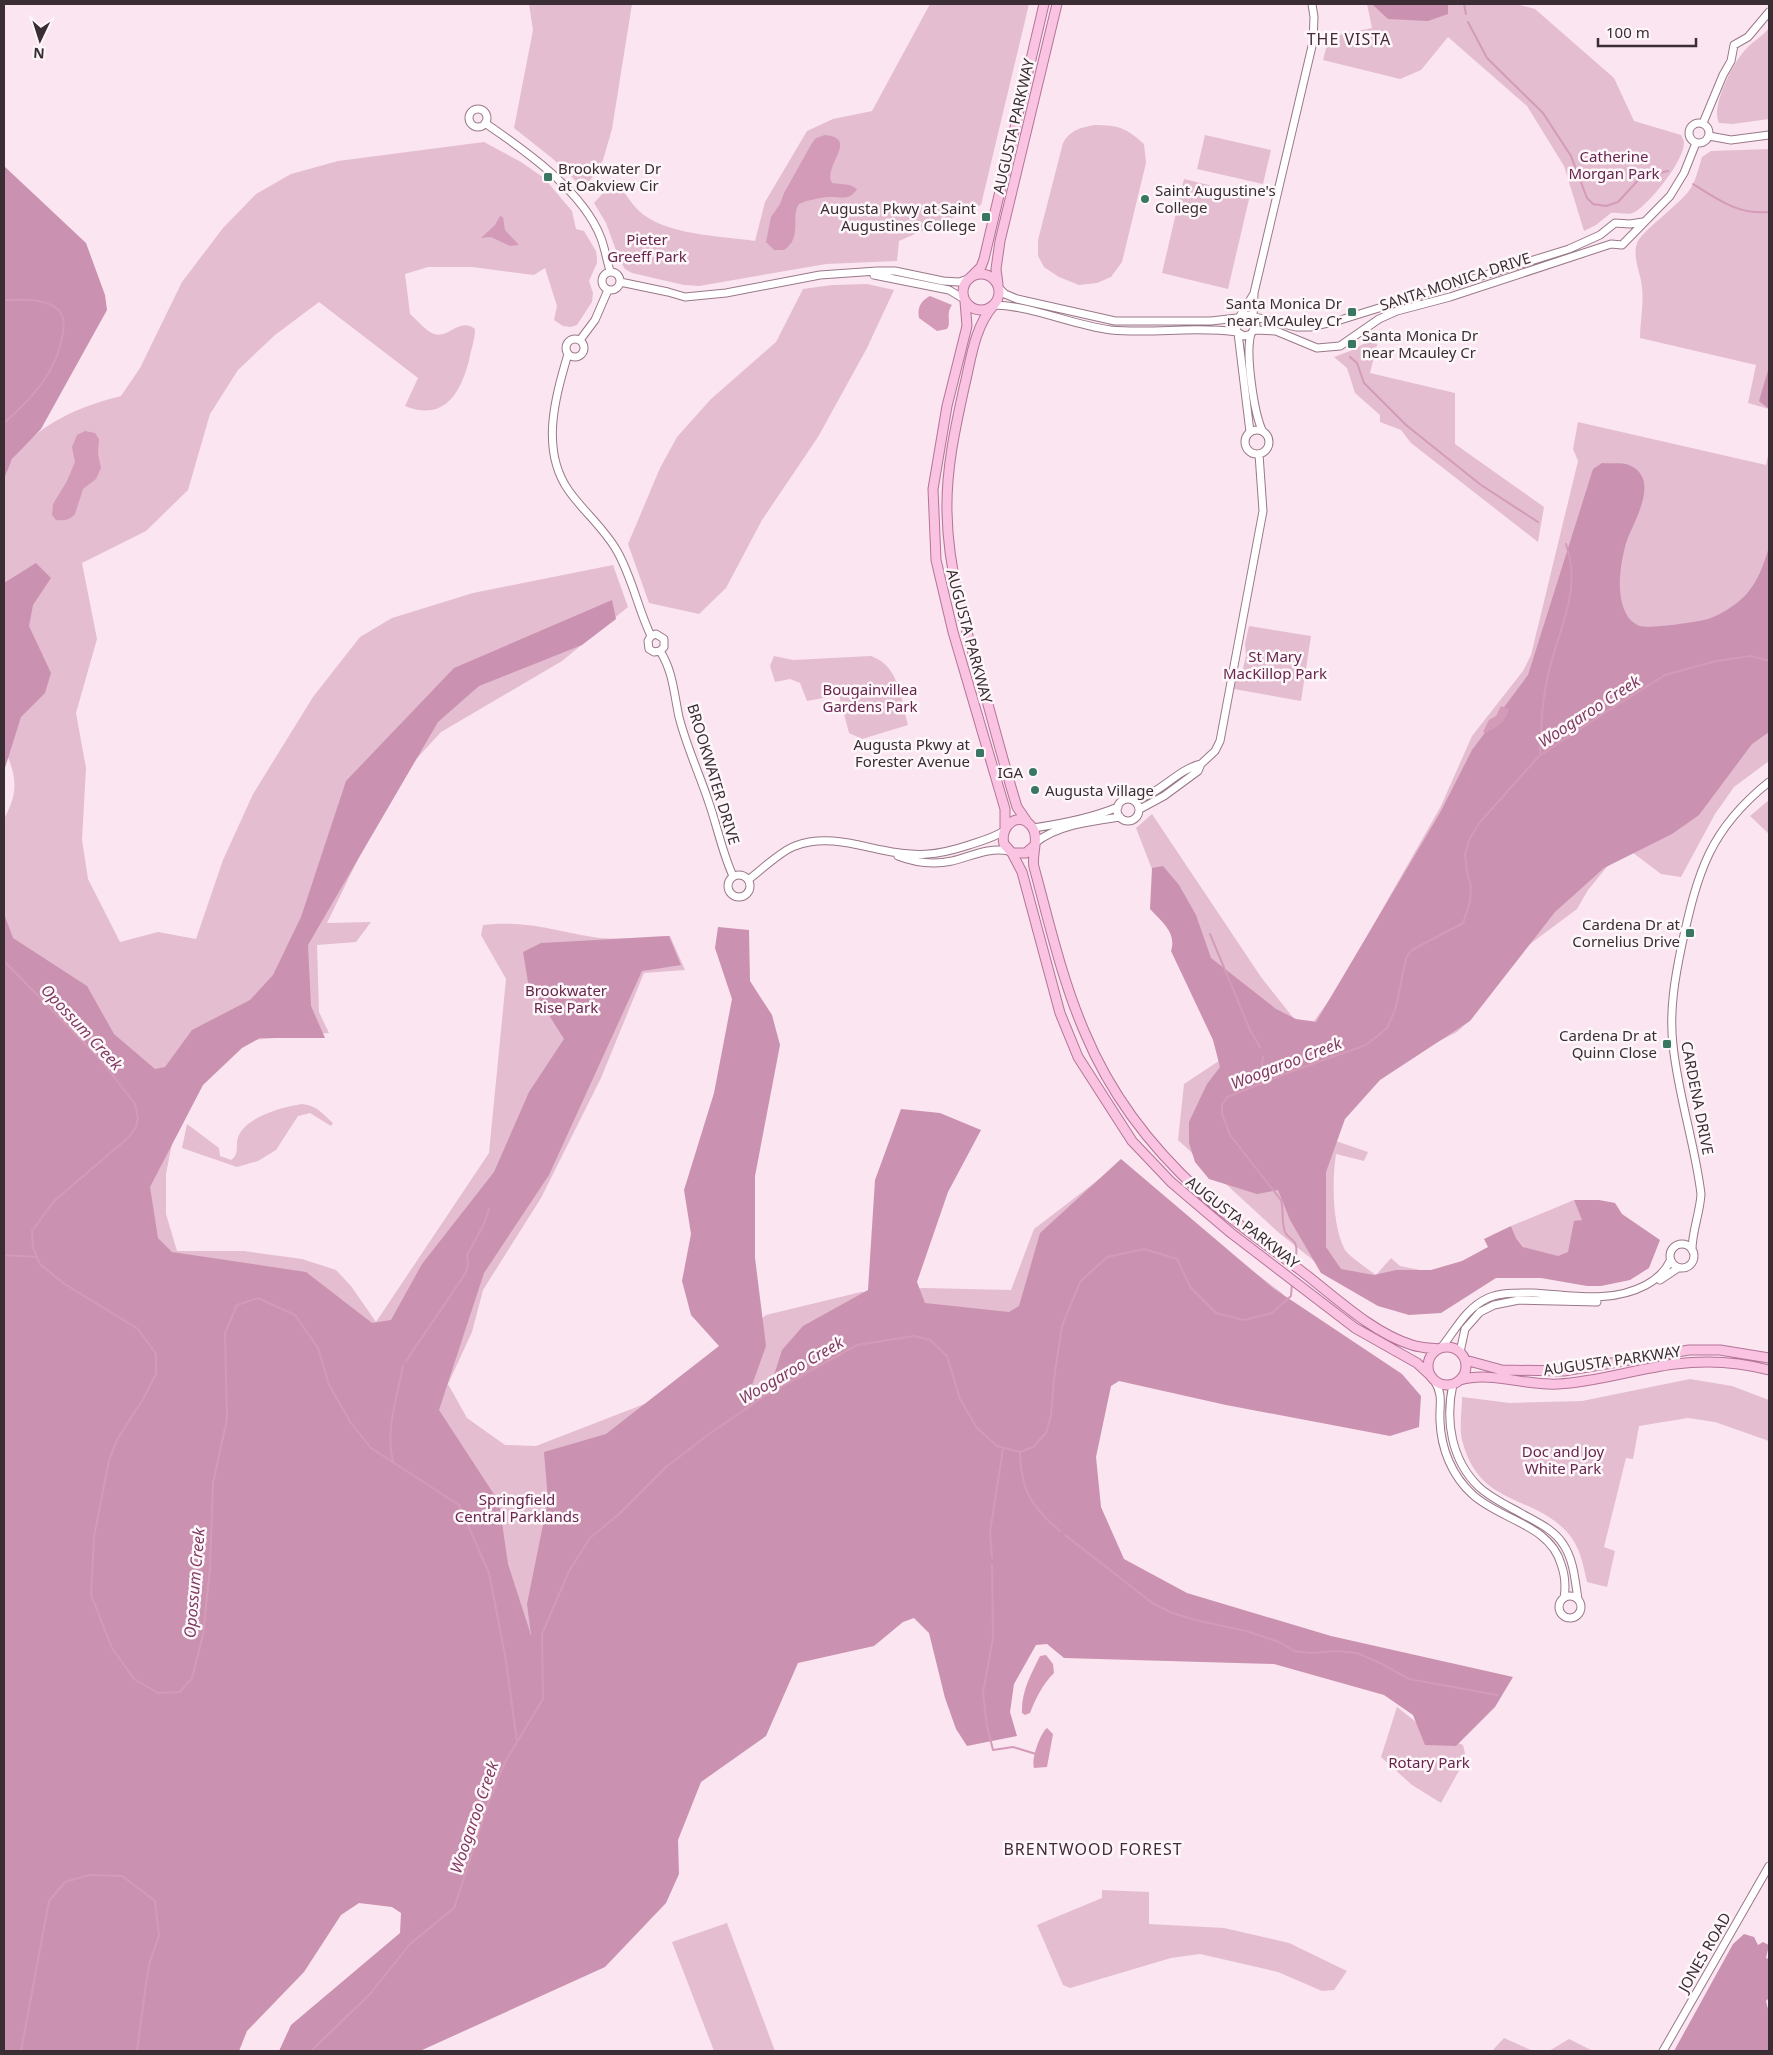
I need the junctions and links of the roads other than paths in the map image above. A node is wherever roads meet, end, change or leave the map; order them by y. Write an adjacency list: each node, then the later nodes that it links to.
1 (1044, 4): 17 (main road, AUGUSTA PARKWAY)
2 (1057, 4): 19 (main road, AUGUSTA PARKWAY)
3 (1312, 4): 21 (street)
4 (1769, 12): 6 (street, SANTA MONICA DRIVE)
5 (485, 123): 15 (street)
6 (1703, 123): 8 (street); 9 (street, SANTA MONICA DRIVE)
7 (1769, 135): 8 (street)
8 (1709, 136): 9 (street)
9 (1696, 143): 10 (street, SANTA MONICA DRIVE)
10 (1645, 221): 11 (street, SANTA MONICA DRIVE); 13 (street, SANTA MONICA DRIVE)
11 (1623, 224): 12 (street, SANTA MONICA DRIVE); 13 (street)
12 (1606, 230): 14 (street); 25 (street, SANTA MONICA DRIVE)
13 (1629, 236): 14 (street, SANTA MONICA DRIVE)
14 (1611, 244): 26 (street, SANTA MONICA DRIVE)
15 (610, 272): 18 (street); 20 (street)
16 (858, 273): 17 (street); 18 (street); 22 (street)
17 (969, 279): 19 (main road); 22 (main road)
18 (620, 282): 20 (street)
19 (998, 286): 23 (main road); 24 (street)
20 (608, 290): 28 (street)
21 (1254, 293): 24 (street); 25 (street)
22 (965, 300): 23 (main road); 42 (main road, AUGUSTA PARKWAY)
23 (994, 306): 27 (street); 41 (main road, AUGUSTA PARKWAY)
24 (1238, 317): 25 (street); 27 (street)
25 (1254, 318): 26 (street)
26 (1253, 332): 27 (street); 30 (street)
27 (1238, 333): 31 (street)
28 (580, 340): 29 (street); 29 (street)
29 (568, 354): 33 (street)
30 (1262, 430): 31 (street); 32 (street)
31 (1250, 432): 32 (street)
32 (1259, 454): 35 (street)
33 (651, 636): 34 (street); 34 (street)
34 (660, 651): 46 (street, BROOKWATER DRIVE)
35 (1201, 764): 37 (street); 39 (street)
36 (1769, 782): 48 (street, CARDENA DRIVE)
37 (1134, 800): 38 (street); 39 (street)
38 (1118, 807): 40 (street); 41 (street)
39 (1140, 809): 40 (street)
40 (1120, 817): 43 (street)
41 (1030, 825): 42 (main road); 43 (main road)
42 (1004, 829): 44 (street); 45 (main road)
43 (1034, 844): 45 (main road); 53 (main road, AUGUSTA PARKWAY)
44 (884, 851): 45 (street); 47 (street)
45 (1010, 852): 58 (main road, AUGUSTA PARKWAY)
46 (733, 876): 47 (street); 47 (street)
47 (748, 880)
48 (1693, 1235): 49 (street); 50 (street, CARDENA DRIVE)
49 (1683, 1244): 50 (street); 51 (street)
50 (1692, 1250): 52 (street)
51 (1670, 1261): 52 (street); 53 (street)
52 (1678, 1268): 54 (street)
53 (1440, 1348): 54 (main road); 58 (main road)
54 (1460, 1352): 56 (main road)
55 (1769, 1358): 56 (main road, AUGUSTA PARKWAY)
56 (1465, 1360): 59 (main road)
57 (1769, 1370): 59 (main road, AUGUSTA PARKWAY)
58 (1432, 1378): 59 (main road); 60 (street)
59 (1456, 1382): 61 (street)
60 (1564, 1598): 61 (street); 61 (street)
61 (1578, 1599)
62 (1769, 1866): 63 (street, JONES ROAD)
63 (1662, 2051)

